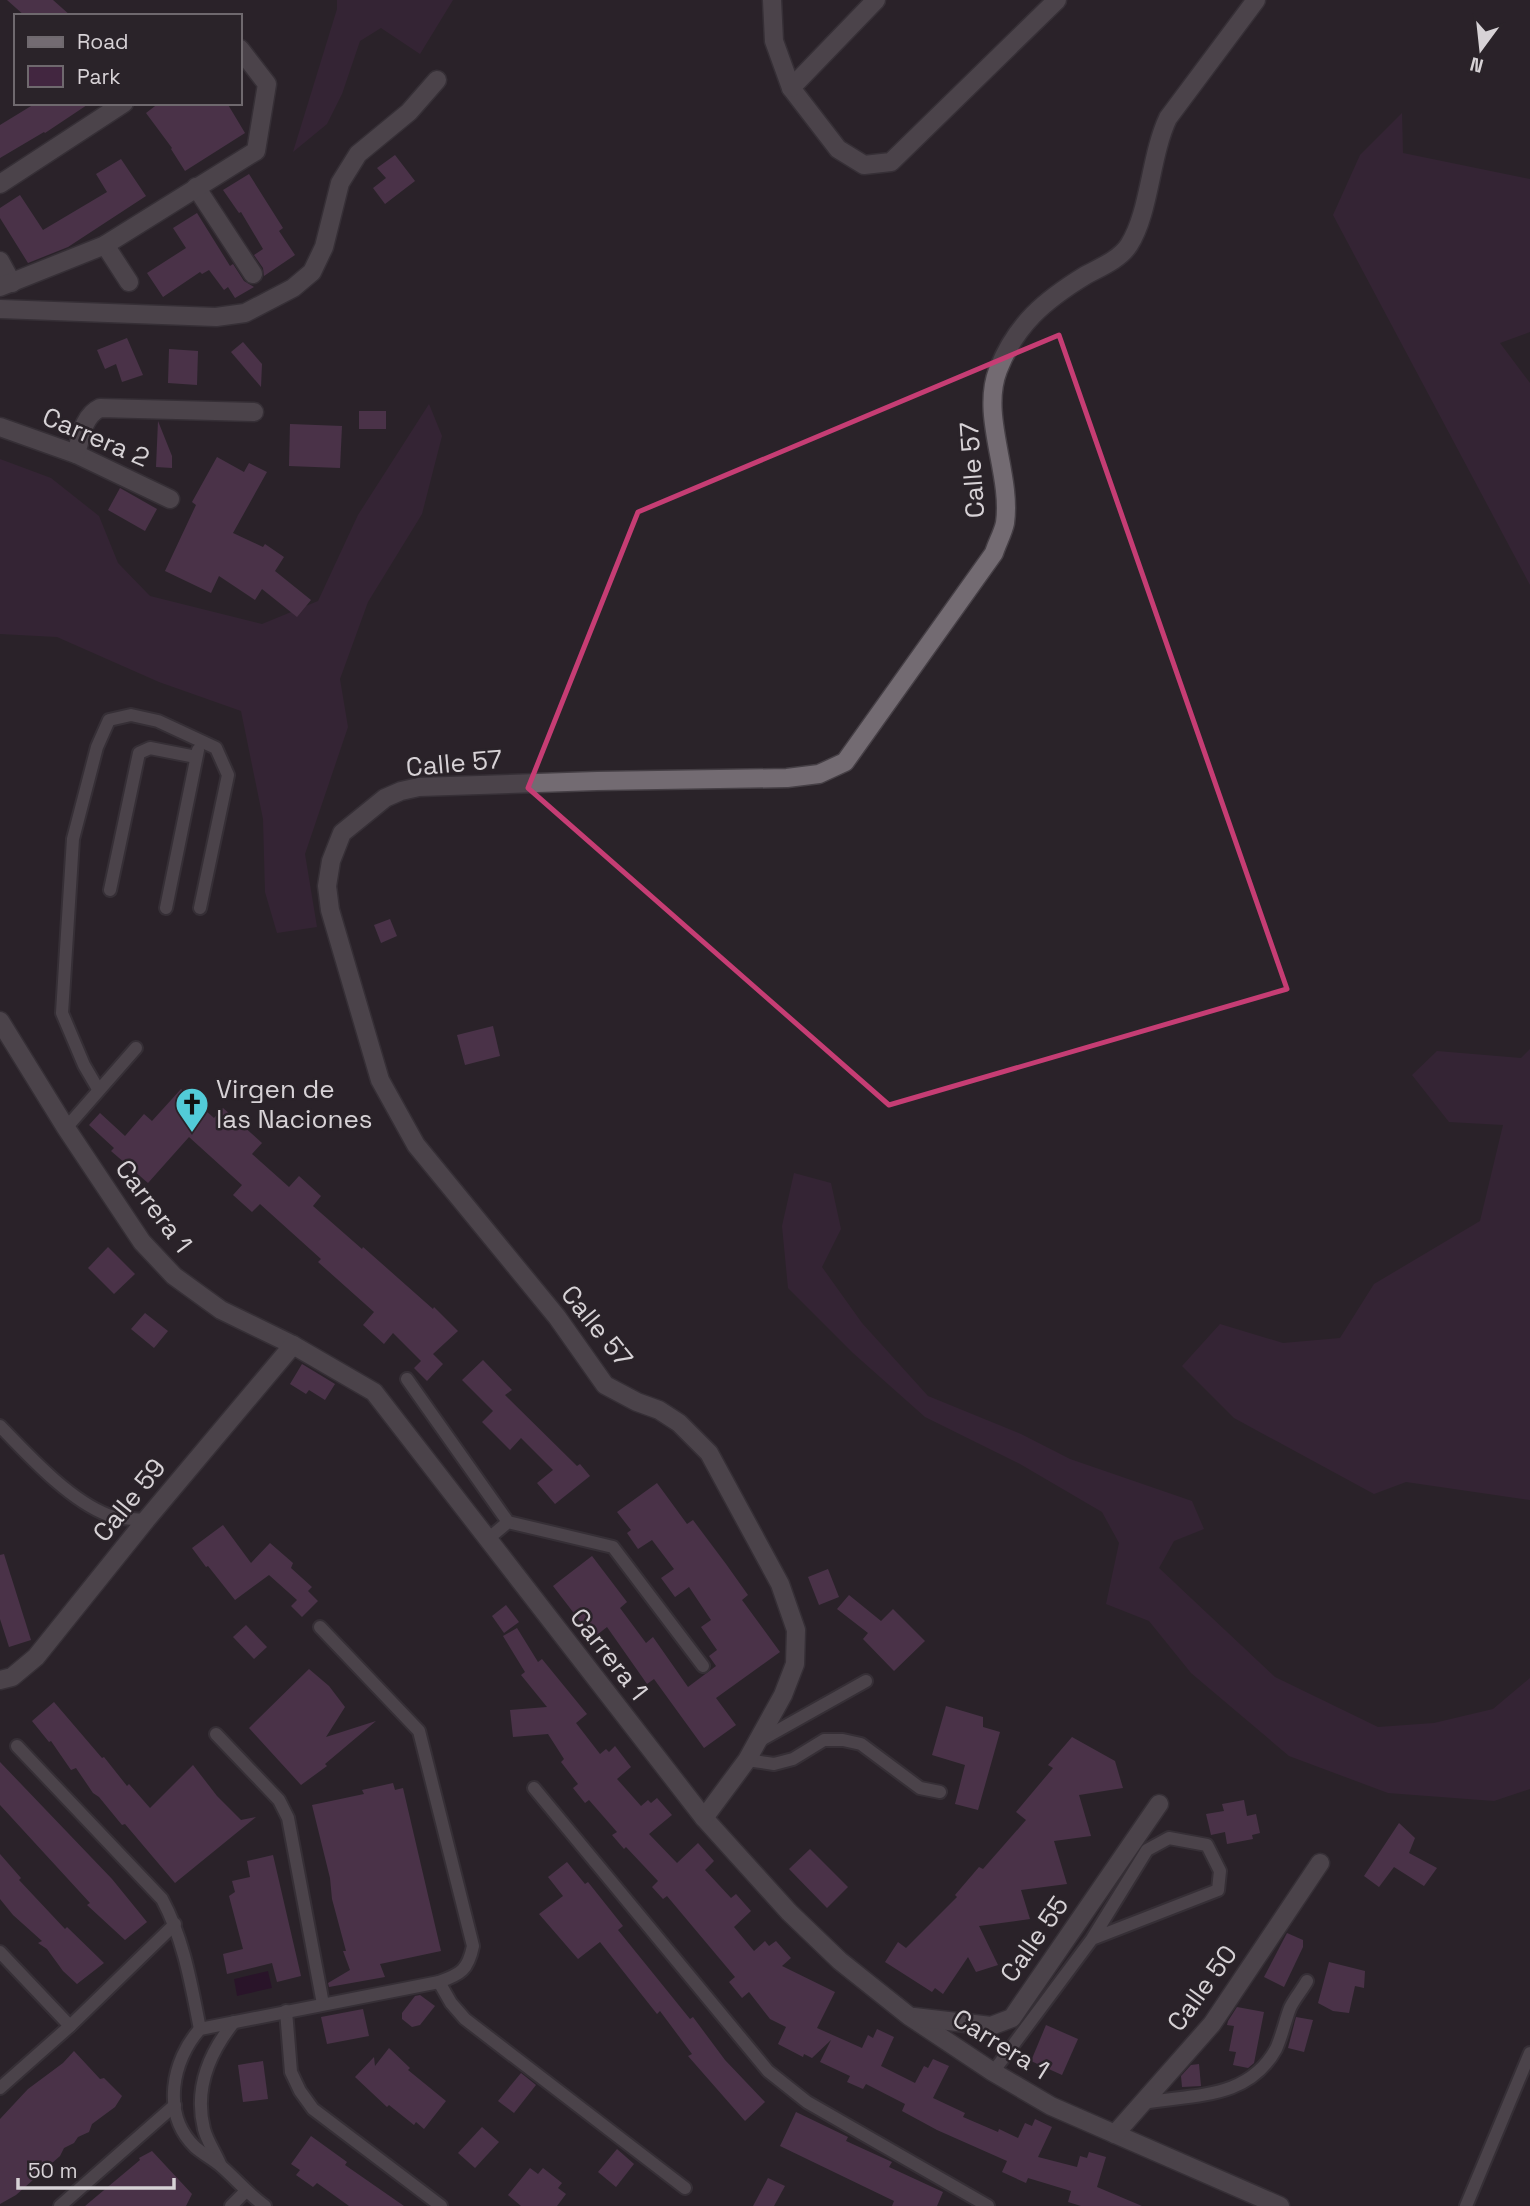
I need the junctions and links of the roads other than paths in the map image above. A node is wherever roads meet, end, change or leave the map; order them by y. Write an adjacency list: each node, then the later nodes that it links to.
1 (772, 0): 7 (street)
2 (876, 0): 7 (street)
3 (1057, 0): 7 (street)
4 (1256, 0): 41 (street, Calle 57)
5 (242, 52): 10 (street)
6 (437, 80): 16 (street)
7 (791, 88)
8 (121, 105): 9 (street)
9 (0, 184)
10 (196, 187): 11 (street); 13 (street)
11 (105, 245): 14 (street); 15 (street)
12 (0, 261): 15 (street)
13 (253, 274)
14 (129, 282)
15 (6, 285)
16 (0, 309)
17 (254, 412): 19 (street)
18 (0, 427): 19 (street, Carrera 2)
19 (76, 454): 20 (street, Carrera 2)
20 (170, 499)
21 (200, 740): 22 (lane); 25 (lane); 28 (lane)
22 (197, 757): 23 (lane); 24 (lane)
23 (110, 890)
24 (166, 908)
25 (200, 908)
26 (0, 1021): 29 (street, Carrera 1)
27 (136, 1048): 28 (lane)
28 (98, 1089): 29 (lane)
29 (65, 1128): 30 (street, Carrera 1)
30 (293, 1345): 33 (street, Calle 59); 35 (street, Carrera 1)
31 (407, 1379): 34 (lane)
32 (0, 1426): 33 (lane)
33 (146, 1520): 38 (street, Calle 59)
34 (508, 1522): 35 (lane); 37 (lane)
35 (488, 1539): 47 (street, Carrera 1)
36 (320, 1627): 53 (lane)
37 (703, 1666)
38 (0, 1679)
39 (866, 1681): 41 (lane)
40 (216, 1734): 54 (lane)
41 (756, 1742): 43 (street, Calle 57)
42 (17, 1746): 49 (lane)
43 (747, 1760): 45 (lane); 47 (street, Calle 57)
44 (534, 1788): 75 (lane)
45 (940, 1792)
46 (1160, 1804): 56 (street, Calle 55)
47 (704, 1818): 56 (street, Carrera 1)
48 (1320, 1863): 63 (street, Calle 50)
49 (175, 1924): 58 (lane); 59 (lane)
50 (1092, 1939): 50 (lane); 61 (lane)
51 (0, 1952): 58 (lane)
52 (1307, 1981): 63 (lane)
53 (439, 1982): 54 (lane); 69 (lane)
54 (323, 2004): 55 (lane)
55 (286, 2011): 57 (lane); 74 (lane)
56 (909, 2016): 61 (street, Carrera 1)
57 (234, 2022): 59 (lane); 65 (lane)
58 (70, 2026): 62 (lane)
59 (200, 2029): 64 (lane)
60 (1530, 2053): 77 (lane)
61 (993, 2073): 66 (street, Carrera 1)
62 (0, 2088)
63 (1143, 2103): 66 (street, Calle 50)
64 (174, 2105): 67 (lane); 71 (lane)
65 (205, 2130): 67 (lane); 68 (lane)
66 (1115, 2134): 76 (street, Carrera 1)
67 (193, 2146): 68 (lane)
68 (222, 2168): 70 (lane)
69 (685, 2188)
70 (246, 2193): 72 (lane); 73 (lane)
71 (60, 2206)
72 (231, 2206)
73 (265, 2206)
74 (441, 2206)
75 (988, 2206)
76 (1280, 2206)
77 (1466, 2206)

